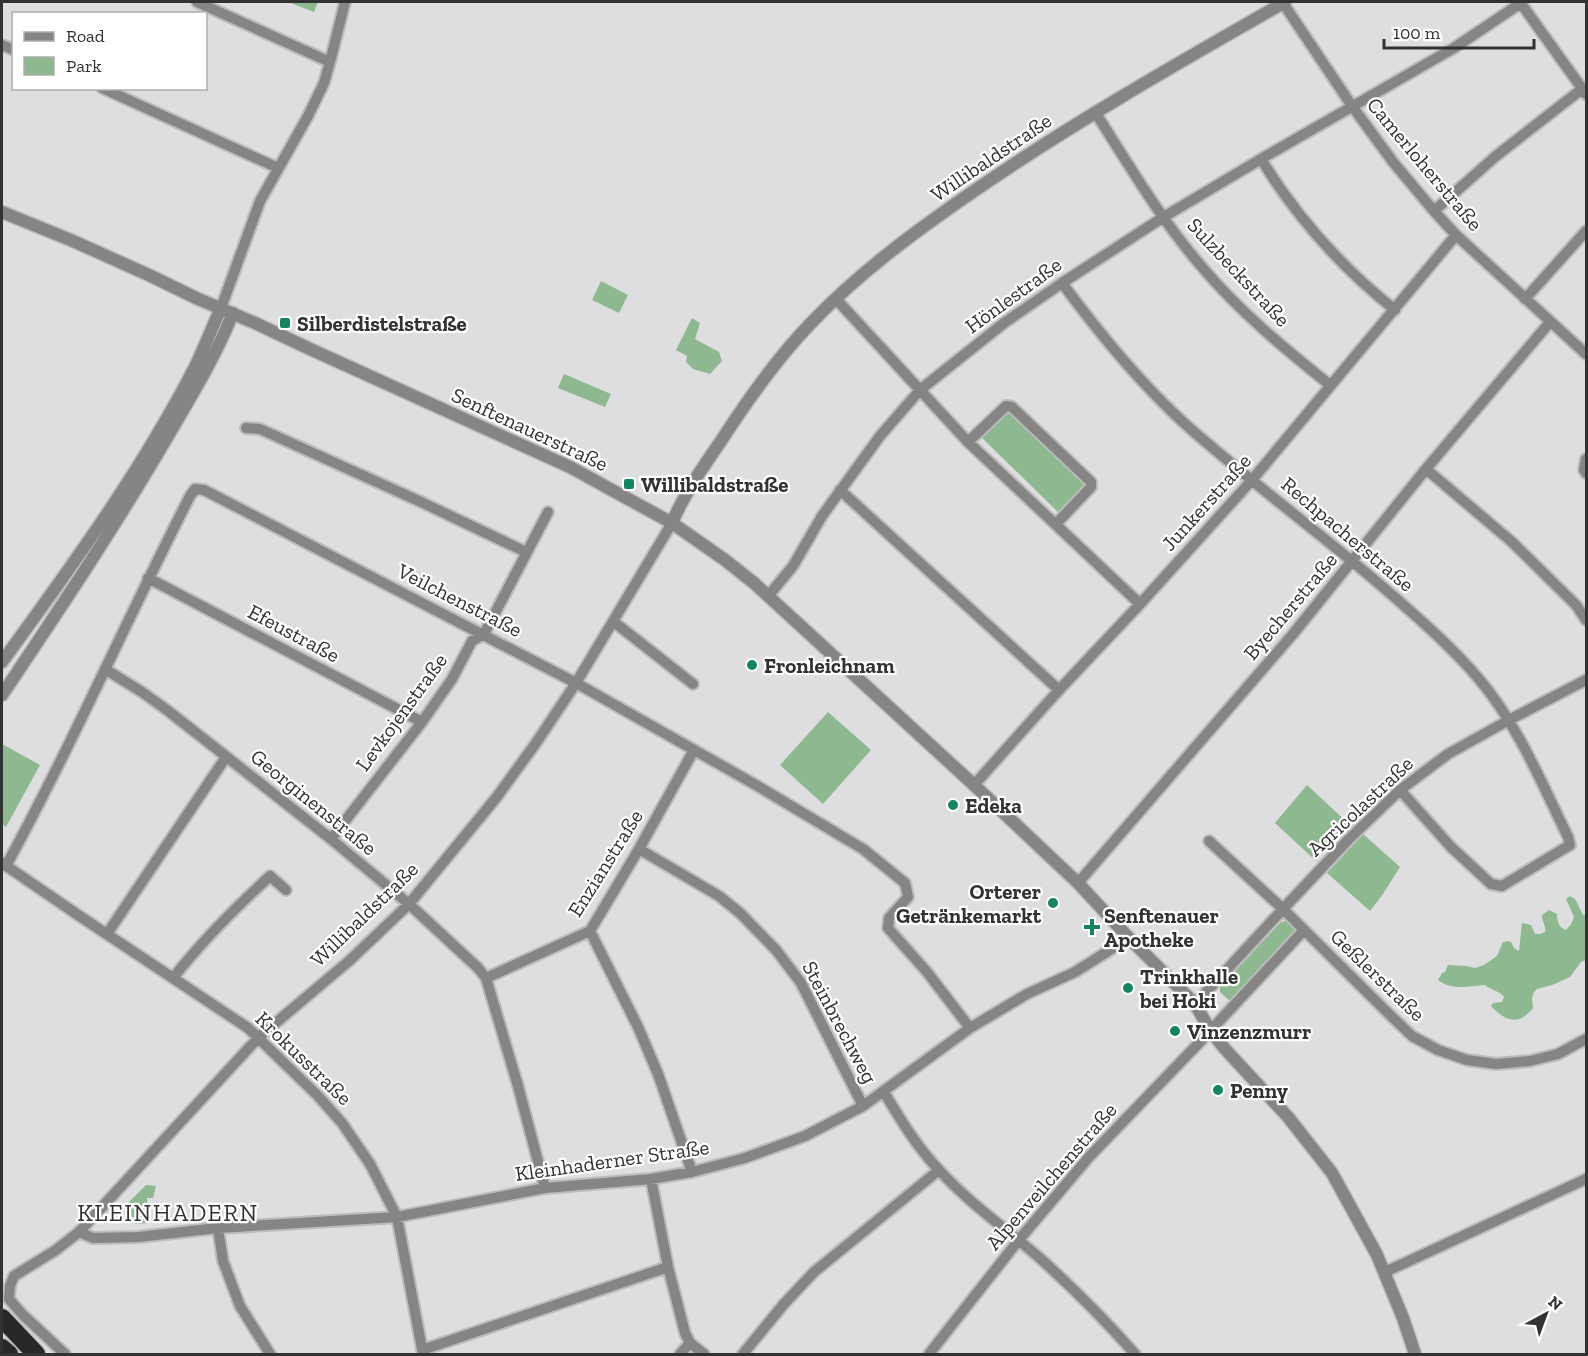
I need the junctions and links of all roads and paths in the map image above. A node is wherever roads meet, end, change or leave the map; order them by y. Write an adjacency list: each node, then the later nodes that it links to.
1 (197, 2): 5 (street)
2 (345, 2): 5 (street)
3 (1284, 2): 8 (street, Camerloherstraße); 9 (street, Willibaldstraße)
4 (1521, 2): 7 (street); 8 (street, Hönlestraße)
5 (330, 62): 11 (street)
6 (106, 90): 11 (street)
7 (1584, 92): 12 (street)
8 (1352, 106): 10 (street, Hönlestraße); 12 (street, Camerloherstraße)
9 (1095, 112): 14 (street, Sulzbeckstraße); 18 (street, Willibaldstraße)
10 (1261, 159): 14 (street, Hönlestraße); 21 (street)
11 (278, 168): 20 (street)
12 (1434, 211): 16 (street, Camerloherstraße)
13 (2, 212): 20 (street, Senftenauerstraße)
14 (1162, 218): 17 (street, Hönlestraße); 25 (street, Sulzbeckstraße)
15 (1587, 231): 19 (street)
16 (1456, 235): 19 (street, Camerloherstraße); 21 (street, Junkerstraße)
17 (1062, 283): 26 (street, Hönlestraße); 32 (street, Rechpacherstraße)
18 (836, 298): 26 (street); 35 (street, Willibaldstraße)
19 (1525, 299): 23 (street, Camerloherstraße)
20 (223, 304): 22 (street, Senftenauerstraße); 45 (street)
21 (1395, 310): 25 (street, Junkerstraße)
22 (233, 314): 35 (street, Senftenauerstraße); 51 (street)
23 (1550, 322): 24 (street, Camerloherstraße); 30 (street, Byecherstraße)
24 (1587, 354)
25 (1330, 385): 32 (street, Junkerstraße)
26 (920, 390): 28 (street); 33 (street, Hönlestraße)
27 (246, 428): 37 (street)
28 (968, 442): 36 (street); 36 (street)
29 (1587, 459): 31 (street)
30 (1426, 469): 38 (street, Byecherstraße); 42 (street)
31 (1587, 473)
32 (1252, 480): 38 (street, Rechpacherstraße); 41 (street, Junkerstraße)
33 (840, 490): 40 (street, Hönlestraße); 50 (street)
34 (548, 512): 37 (street, Levkojenstraße)
35 (672, 523): 40 (street, Senftenauerstraße); 43 (street, Willibaldstraße)
36 (1056, 524): 41 (street)
37 (526, 552): 44 (street, Levkojenstraße)
38 (1353, 561): 52 (street, Rechpacherstraße); 62 (street, Byecherstraße)
39 (148, 578): 44 (street, Veilchenstraße); 46 (street, Veilchenstraße); 53 (street, Efeustraße)
40 (769, 595): 56 (street, Senftenauerstraße)
41 (1140, 604): 50 (street, Junkerstraße)
42 (1587, 620)
43 (614, 622): 48 (street, Willibaldstraße); 49 (street)
44 (484, 634): 48 (street, Veilchenstraße); 53 (street, Levkojenstraße)
45 (2, 662)
46 (105, 669): 55 (street, Georginenstraße); 61 (street, Veilchenstraße)
47 (1587, 680): 52 (street, Agricolastraße)
48 (576, 683): 54 (street, Veilchenstraße); 64 (street, Willibaldstraße)
49 (693, 684)
50 (1059, 690): 56 (street, Junkerstraße)
51 (2, 695)
52 (1509, 720): 57 (street, Agricolastraße); 57 (street, Rechpacherstraße)
53 (422, 722): 58 (street, Levkojenstraße)
54 (694, 750): 60 (street, Enzianstraße); 73 (street, Veilchenstraße)
55 (226, 757): 58 (street, Georginenstraße); 68 (street)
56 (974, 785): 62 (street, Senftenauerstraße)
57 (1400, 790): 65 (street, Agricolastraße)
58 (331, 839): 64 (street, Georginenstraße)
59 (1209, 841): 65 (street, Geßlerstraße)
60 (639, 849): 67 (street, Enzianstraße); 78 (street, Steinbrechweg)
61 (4, 864): 68 (street, Krokusstraße)
62 (1078, 883): 69 (street, Senftenauerstraße)
63 (286, 890): 70 (street)
64 (409, 904): 71 (street, Georginenstraße); 75 (street, Willibaldstraße)
65 (1282, 909): 66 (street, Geßlerstraße); 72 (street, Agricolastraße)
66 (1304, 930): 74 (street); 76 (street, Geßlerstraße)
67 (590, 931): 71 (street, Enzianstraße); 80 (street)
68 (107, 934): 70 (street, Krokusstraße)
69 (1129, 938): 72 (street, Senftenauerstraße); 73 (street, Kleinhaderner Straße)
70 (173, 978): 75 (street, Krokusstraße)
71 (486, 978): 83 (street, Georginenstraße)
72 (1195, 1004): 74 (street, Senftenauerstraße)
73 (970, 1028): 77 (street, Kleinhaderner Straße)
74 (1210, 1030): 87 (street, Alpenveilchenstraße); 89 (street)
75 (259, 1037): 84 (street, Krokusstraße); 86 (street, Willibaldstraße)
76 (1587, 1039)
77 (884, 1092): 78 (street, Kleinhaderner Straße); 79 (street)
78 (863, 1106): 80 (street, Kleinhaderner Straße)
79 (939, 1170): 87 (street); 100 (street)
80 (692, 1172): 81 (street, Kleinhaderner Straße)
81 (651, 1179): 83 (street, Kleinhaderner Straße); 88 (street)
82 (1587, 1179): 89 (street)
83 (545, 1188): 84 (street, Kleinhaderner Straße)
84 (397, 1217): 85 (street, Kleinhaderner Straße); 93 (street, Krokusstraße)
85 (218, 1227): 86 (street, Kleinhaderner Straße); 97 (street)
86 (79, 1232): 96 (street, Willibaldstraße)
87 (1018, 1241): 101 (street, Alpenveilchenstraße); 102 (street)
88 (668, 1266): 91 (street); 93 (street)
89 (1384, 1272): 103 (street)
90 (2, 1318): 95 (highway)
91 (690, 1343): 98 (street); 99 (street)
92 (2, 1348): 94 (highway)
93 (423, 1352)
94 (9, 1354)
95 (36, 1354)
96 (65, 1354)
97 (270, 1354)
98 (680, 1354)
99 (704, 1354)
100 (744, 1354)
101 (929, 1354)
102 (1135, 1354)
103 (1415, 1354)

